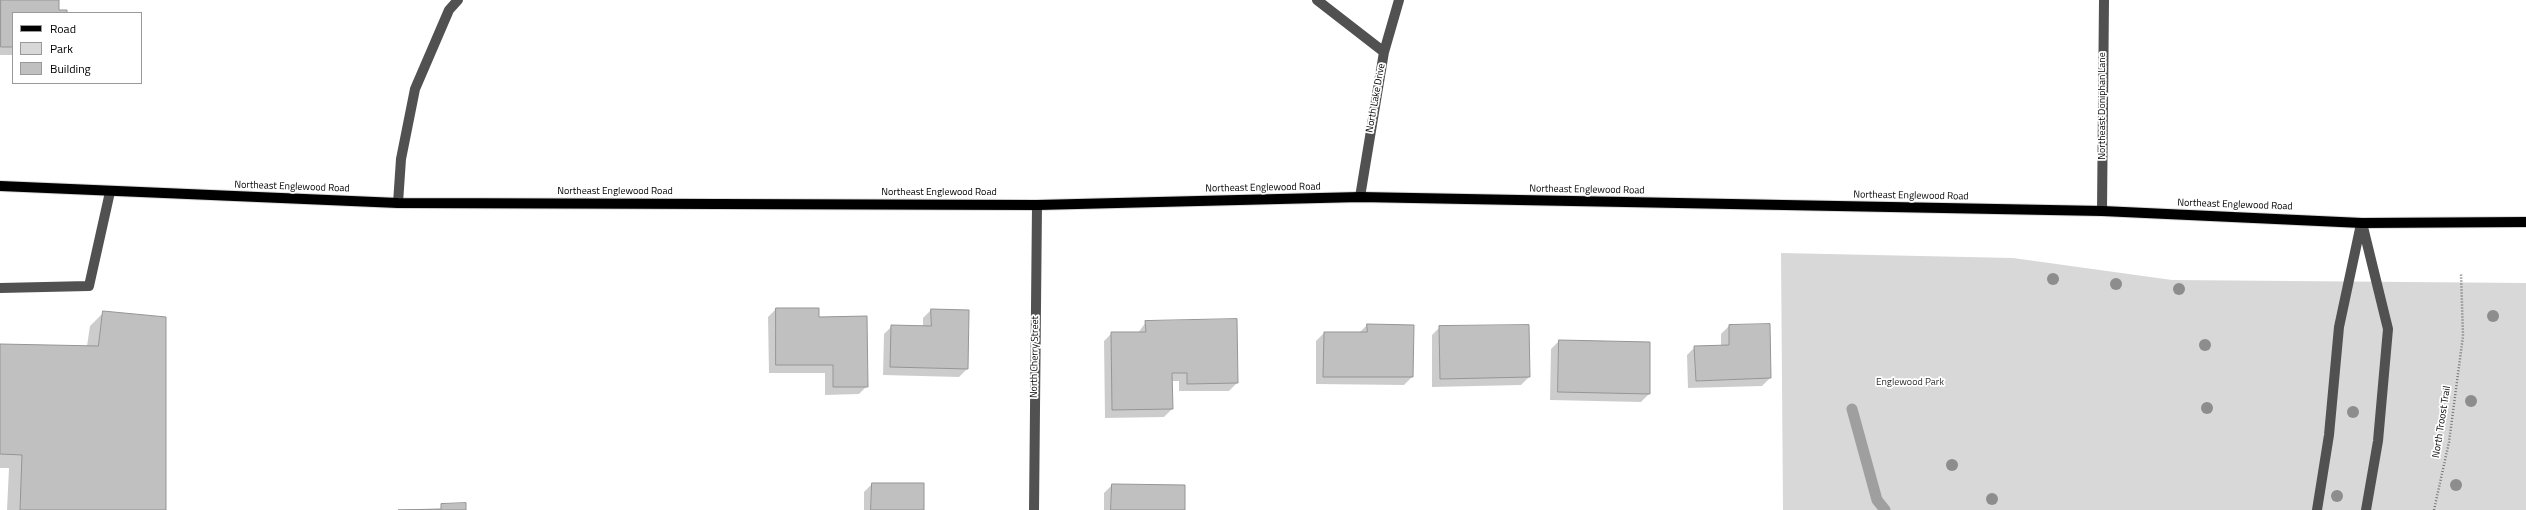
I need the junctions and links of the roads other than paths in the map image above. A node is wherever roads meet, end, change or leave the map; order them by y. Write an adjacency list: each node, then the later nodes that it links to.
1 (458, 0): 9 (street)
2 (1317, 0): 5 (street)
3 (1399, 0): 5 (street, North Lake Drive)
4 (2104, 0): 11 (street, Northeast Doniphan Lane)
5 (1384, 52): 8 (street, North Lake Drive)
6 (0, 186): 7 (main road, Northeast Englewood Road)
7 (110, 192): 9 (main road, Northeast Englewood Road); 14 (street)
8 (1360, 197): 10 (main road, Northeast Englewood Road); 11 (main road, Northeast Englewood Road)
9 (398, 203): 10 (main road, Northeast Englewood Road)
10 (1037, 205): 15 (street, North Cherry Street)
11 (2102, 211): 12 (main road, Northeast Englewood Road)
12 (2362, 222): 13 (main road, Northeast Englewood Road); 16 (street); 17 (street)
13 (2526, 222)
14 (0, 288)
15 (1034, 510)
16 (2317, 510)
17 (2366, 510)

